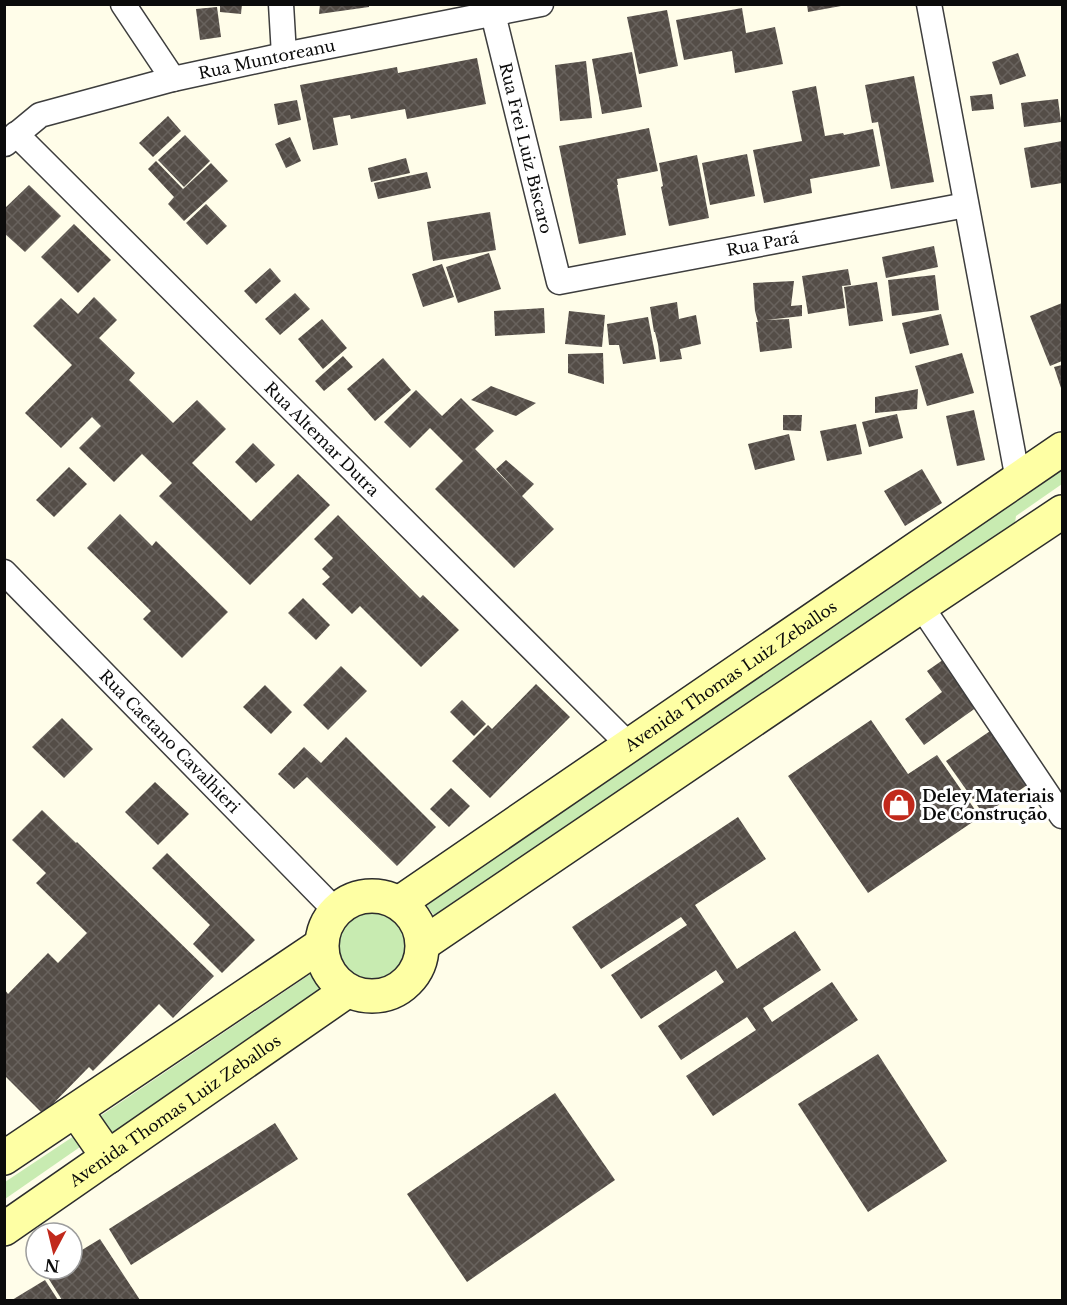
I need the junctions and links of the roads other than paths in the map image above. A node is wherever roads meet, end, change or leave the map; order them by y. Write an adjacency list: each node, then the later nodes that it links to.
1 (123, 4): 7 (street)
2 (281, 4): 6 (street)
3 (541, 4): 5 (street, Rua Muntoreanu)
4 (929, 4): 9 (street)
5 (493, 15): 6 (street, Rua Muntoreanu); 10 (street, Rua Frei Luiz Biscaro)
6 (284, 55): 7 (street, Rua Muntoreanu)
7 (172, 79): 8 (street, Rua Muntoreanu)
8 (10, 139): 16 (street, Rua Altemar Dutra)
9 (966, 205): 10 (street, Rua Pará); 12 (street)
10 (560, 282)
11 (1062, 449): 12 (main road, Avenida Thomas Luiz Zeballos)
12 (1018, 480): 16 (main road, Avenida Thomas Luiz Zeballos)
13 (1062, 512): 15 (main road)
14 (4, 572): 19 (street, Rua Caetano Cavalhieri)
15 (921, 606): 17 (street); 20 (main road)
16 (629, 745): 18 (main road, Avenida Thomas Luiz Zeballos)
17 (1062, 816)
18 (399, 903): 19 (main road); 20 (main road)
19 (336, 911): 21 (main road)
20 (423, 944): 22 (main road)
21 (321, 945): 22 (main road); 23 (main road)
22 (347, 991): 24 (main road, Avenida Thomas Luiz Zeballos)
23 (76, 1111): 24 (main road); 25 (main road)
24 (108, 1157): 26 (main road, Avenida Thomas Luiz Zeballos)
25 (4, 1158)
26 (4, 1229)

